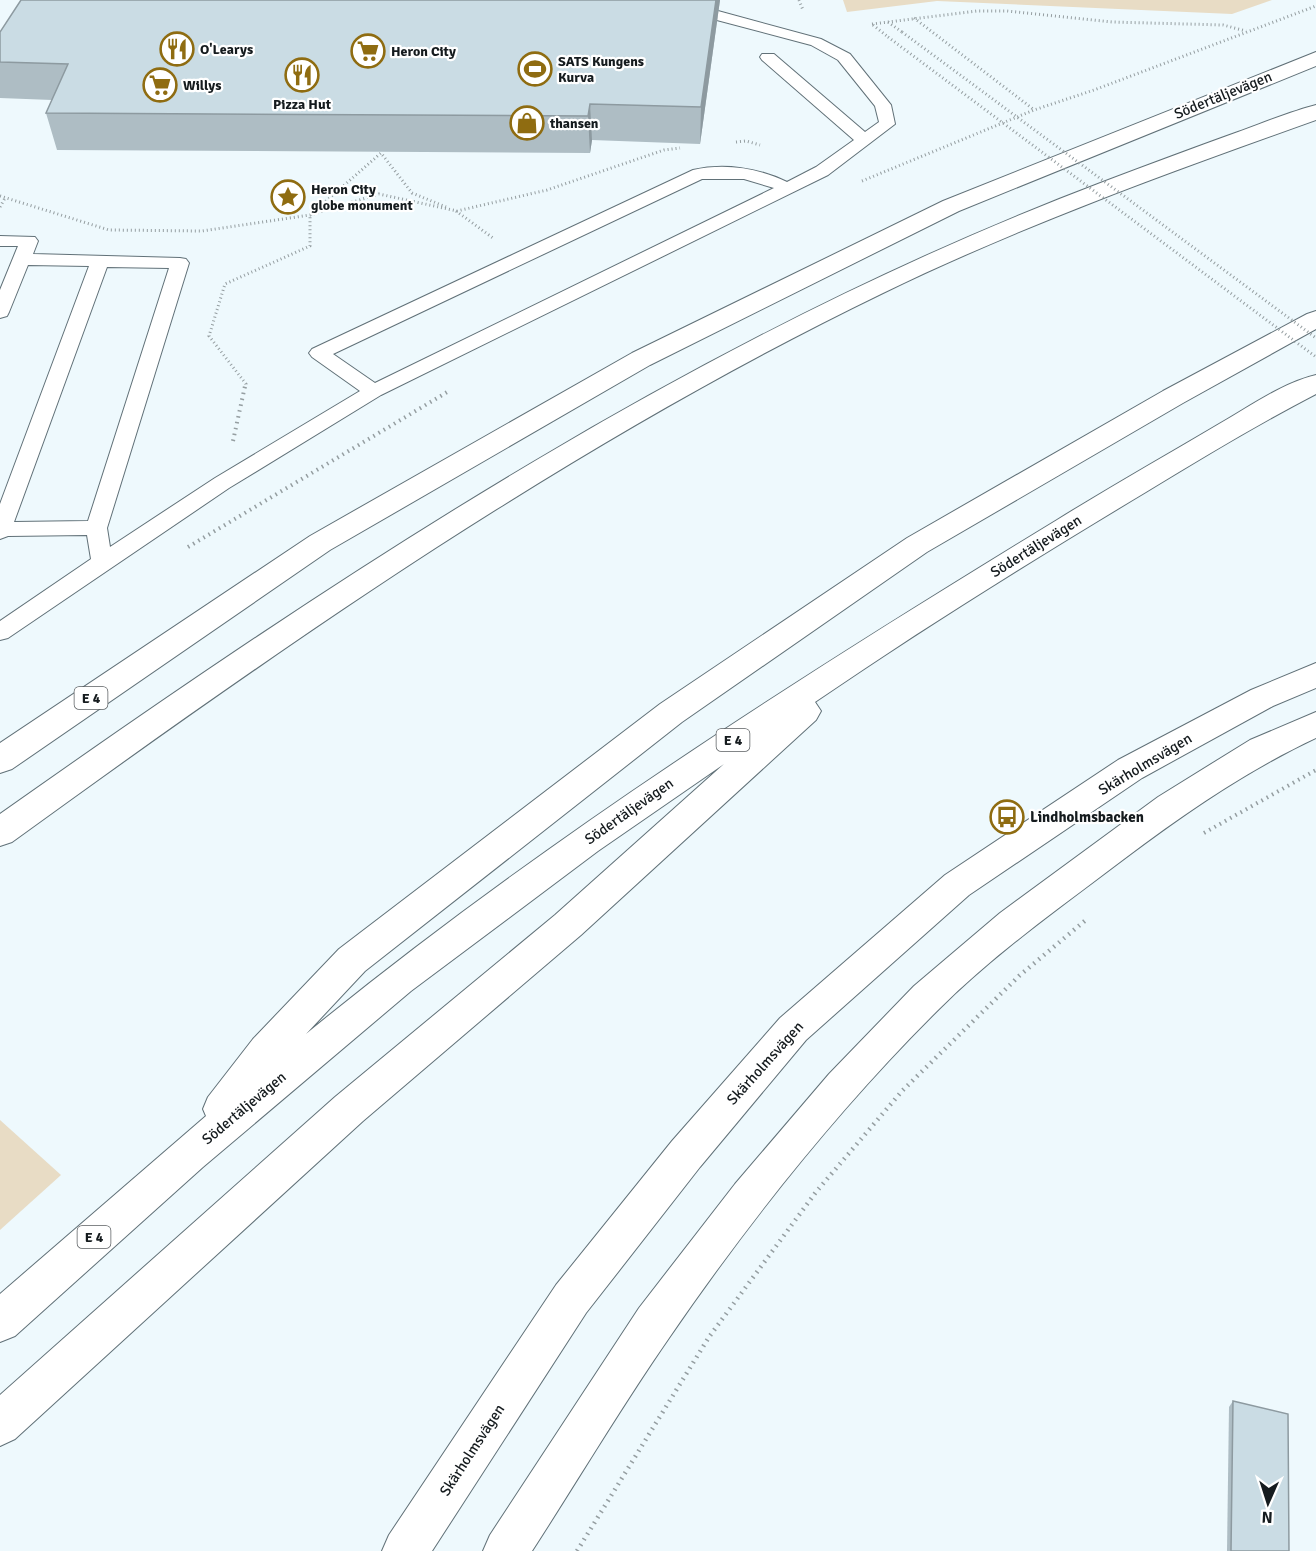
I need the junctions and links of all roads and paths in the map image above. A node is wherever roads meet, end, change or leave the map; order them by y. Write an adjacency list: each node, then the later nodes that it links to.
1 (1316, 6): 5 (path)
2 (718, 16): 10 (lane)
3 (914, 18): 4 (path); 5 (path); 8 (path)
4 (887, 22): 27 (path, bridge); 28 (path, bridge)
5 (1247, 31): 8 (path)
6 (768, 57): 10 (lane)
7 (1316, 58): 41 (main road, Södertäljevägen / E 4)
8 (1034, 110): 14 (path)
9 (1316, 112): 43 (main road)
10 (864, 140): 15 (lane)
11 (734, 142): 13 (path)
12 (688, 147): 19 (path)
13 (767, 147)
14 (858, 183)
15 (787, 188): 22 (lane); 31 (lane)
16 (0, 196): 17 (path)
17 (5, 198): 18 (path); 20 (path)
18 (0, 207)
19 (457, 211): 20 (path); 20 (path); 22 (path)
20 (310, 215): 32 (path)
21 (0, 241): 23 (lane)
22 (520, 259): 31 (lane)
23 (23, 260): 24 (lane); 25 (lane)
24 (100, 261): 33 (lane); 34 (lane)
25 (0, 312)
26 (1316, 319): 46 (main road)
27 (1316, 338)
28 (1316, 357)
29 (1316, 383): 38 (main road, Södertäljevägen / E 4)
30 (458, 385): 35 (path)
31 (374, 391): 32 (lane)
32 (222, 483): 36 (lane)
33 (96, 528): 34 (lane); 36 (lane)
34 (0, 530)
35 (183, 550)
36 (102, 562): 37 (lane)
37 (0, 632)
38 (879, 643): 46 (main road, Södertäljevägen / E 4); 48 (main road)
39 (1316, 675): 49 (main road, Skärholmsvägen)
40 (1316, 724): 50 (main road)
41 (0, 760)
42 (1316, 770): 44 (path)
43 (0, 832)
44 (1201, 835)
45 (1090, 917): 51 (path)
46 (189, 1154): 47 (main road, Södertäljevägen / E 4)
47 (0, 1321)
48 (0, 1424)
49 (405, 1551)
50 (506, 1551)
51 (577, 1551)

